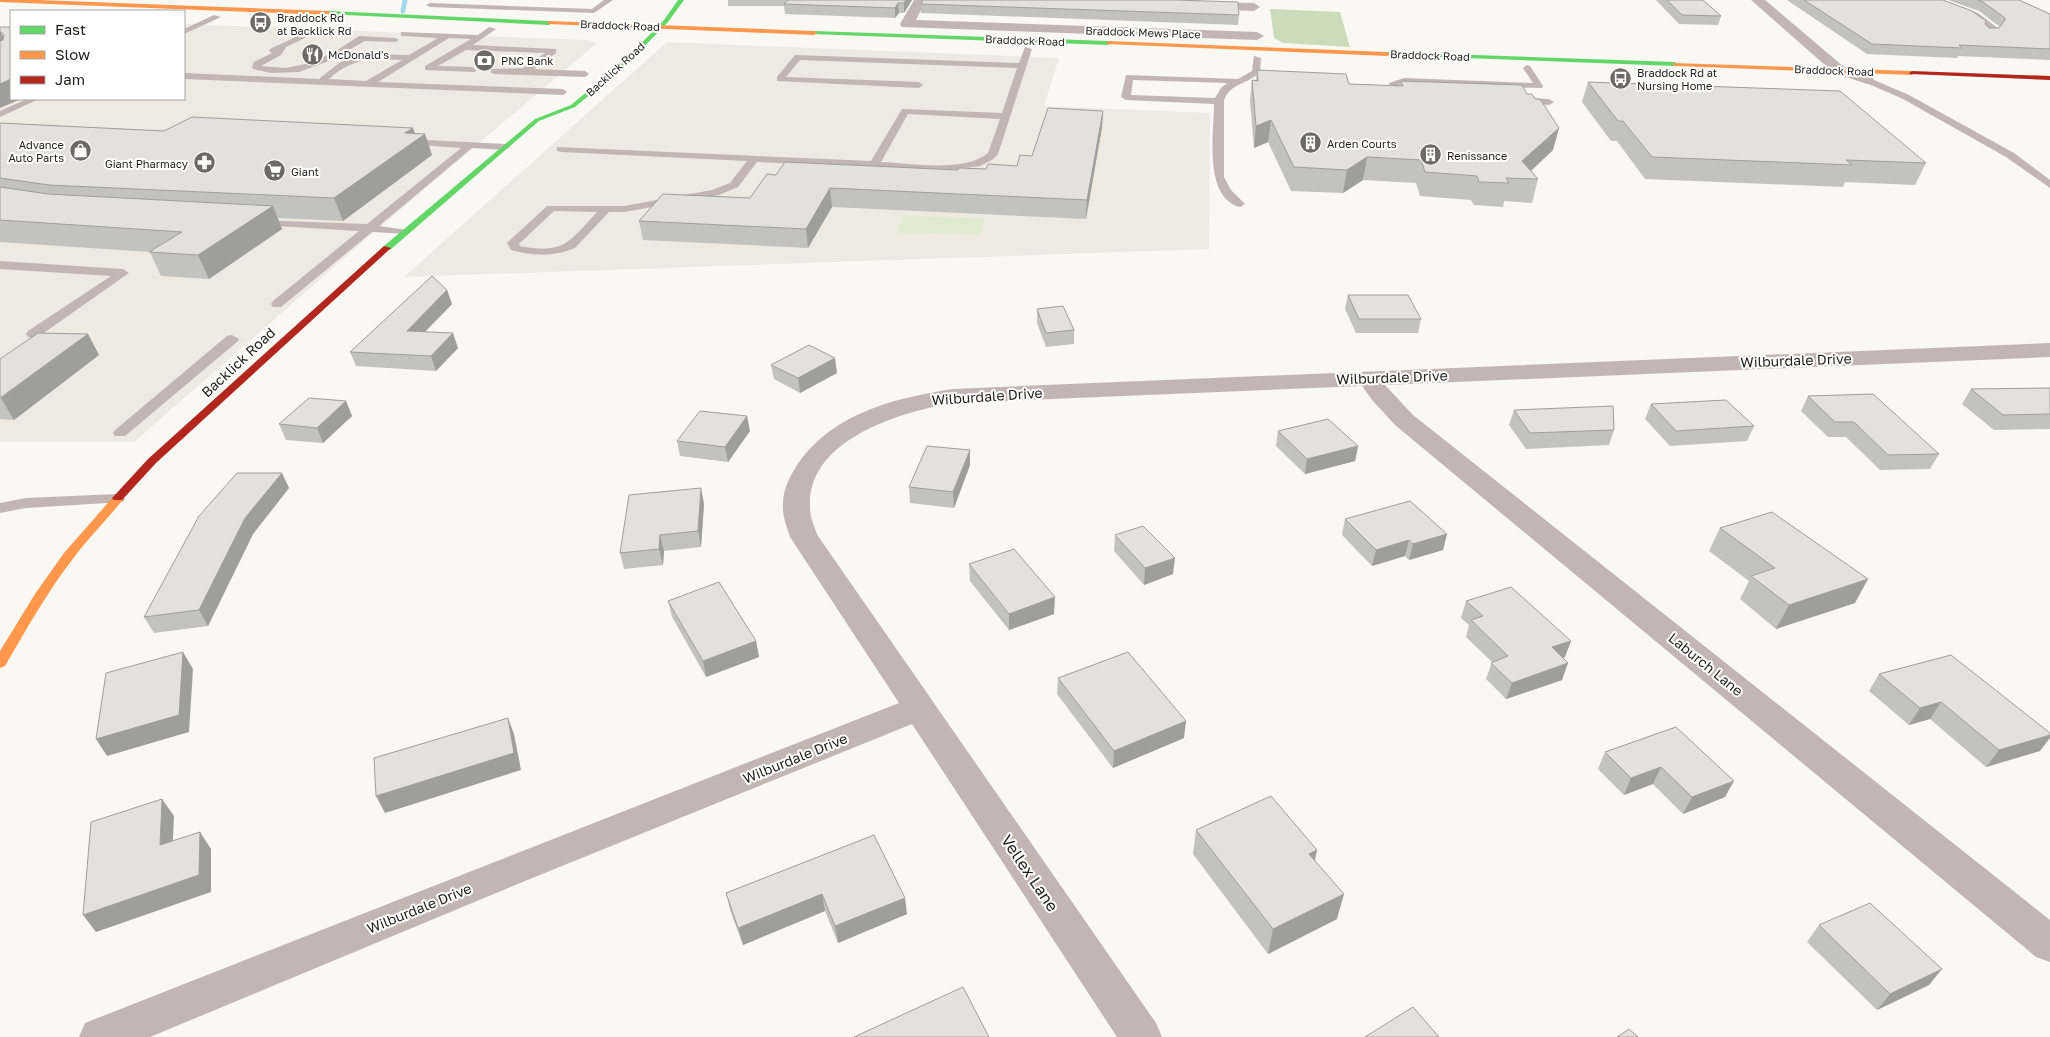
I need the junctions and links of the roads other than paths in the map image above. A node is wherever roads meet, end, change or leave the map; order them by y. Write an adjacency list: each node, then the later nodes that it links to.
1 (0, 0): 11 (main road, Braddock Road)
2 (609, 0): 7 (lane)
3 (681, 0): 17 (main road, Backlick Road)
4 (920, 0): 18 (street, Braddock Mews Place)
5 (1757, 0): 38 (street)
6 (1932, 0): 21 (street)
7 (429, 2): 15 (lane)
8 (1188, 5): 18 (street)
9 (0, 8): 10 (main road)
10 (46, 10)
11 (234, 10): 14 (main road); 15 (main road, Braddock Road)
12 (185, 16): 14 (main road, Braddock Road)
13 (646, 16): 16 (main road, Backlick Road)
14 (217, 17): 19 (main road, Braddock Road); 20 (lane)
15 (413, 17): 16 (main road, Braddock Road)
16 (637, 26): 17 (main road, Braddock Road); 27 (main road, Backlick Road)
17 (660, 27): 18 (main road, Braddock Road); 25 (main road, Backlick Road)
18 (1256, 28): 31 (main road, Braddock Road); 36 (main road, Braddock Road); 38 (main road, Braddock Road); 45 (lane)
19 (492, 29): 26 (lane); 27 (main road, Braddock Road)
20 (185, 32)
21 (1990, 33)
22 (404, 34): 24 (lane)
23 (302, 36): 29 (lane)
24 (446, 36): 26 (lane); 32 (lane)
25 (652, 36): 27 (main road, Braddock Road); 31 (main road, Braddock Road); 58 (main road, Backlick Road)
26 (478, 37): 30 (lane)
27 (625, 37)
28 (395, 40): 29 (lane)
29 (282, 46): 33 (lane)
30 (464, 47): 37 (lane); 40 (lane)
31 (1028, 49): 35 (lane)
32 (412, 58): 46 (lane); 47 (lane)
33 (249, 63)
34 (594, 65): 41 (main road, Backlick Road)
35 (1023, 66): 48 (lane); 57 (lane)
36 (1527, 68): 44 (main road, Braddock Road); 51 (lane)
37 (472, 70)
38 (1839, 70): 43 (main road, Braddock Road); 44 (street)
39 (494, 71): 40 (lane)
40 (525, 71): 41 (lane)
41 (586, 74): 50 (main road, Backlick Road)
42 (185, 76): 46 (lane)
43 (2050, 78)
44 (1867, 80): 49 (main road, Braddock Road); 67 (lane)
45 (1237, 81): 53 (lane); 53 (lane)
46 (320, 83): 47 (lane)
47 (366, 85): 50 (lane)
48 (919, 85)
49 (2050, 87)
50 (563, 92): 58 (main road, Backlick Road)
51 (1416, 97)
52 (32, 100): 56 (lane)
53 (1219, 101): 68 (lane)
54 (1512, 101): 55 (lane)
55 (1549, 102)
56 (0, 114)
57 (1006, 116): 59 (lane); 60 (lane)
58 (537, 120): 63 (main road, Backlick Road)
59 (899, 120): 60 (lane); 66 (lane)
60 (1002, 126): 66 (lane)
61 (399, 141): 62 (lane)
62 (470, 145): 63 (lane); 71 (lane)
63 (505, 147): 72 (main road, Backlick Road)
64 (561, 150): 65 (lane)
65 (754, 159): 66 (lane); 69 (lane)
66 (874, 165)
67 (2050, 185)
68 (1240, 204)
69 (605, 210): 69 (lane)
70 (249, 222): 71 (lane)
71 (369, 228): 72 (lane); 74 (lane)
72 (404, 232): 80 (main road, Backlick Road)
73 (0, 265): 75 (lane)
74 (277, 304)
75 (33, 334)
76 (232, 339): 79 (lane)
77 (2050, 350): 78 (street, Wilburdale Drive)
78 (1369, 378): 83 (street, Wilburdale Drive); 84 (street, Laburch Lane)
79 (120, 433)
80 (117, 499): 81 (lane); 82 (main road, Backlick Road)
81 (0, 508)
82 (0, 664)
83 (920, 708): 85 (street, Wilburdale Drive); 86 (street, Vellex Lane)
84 (2050, 944)
85 (100, 1037)
86 (1141, 1037)

